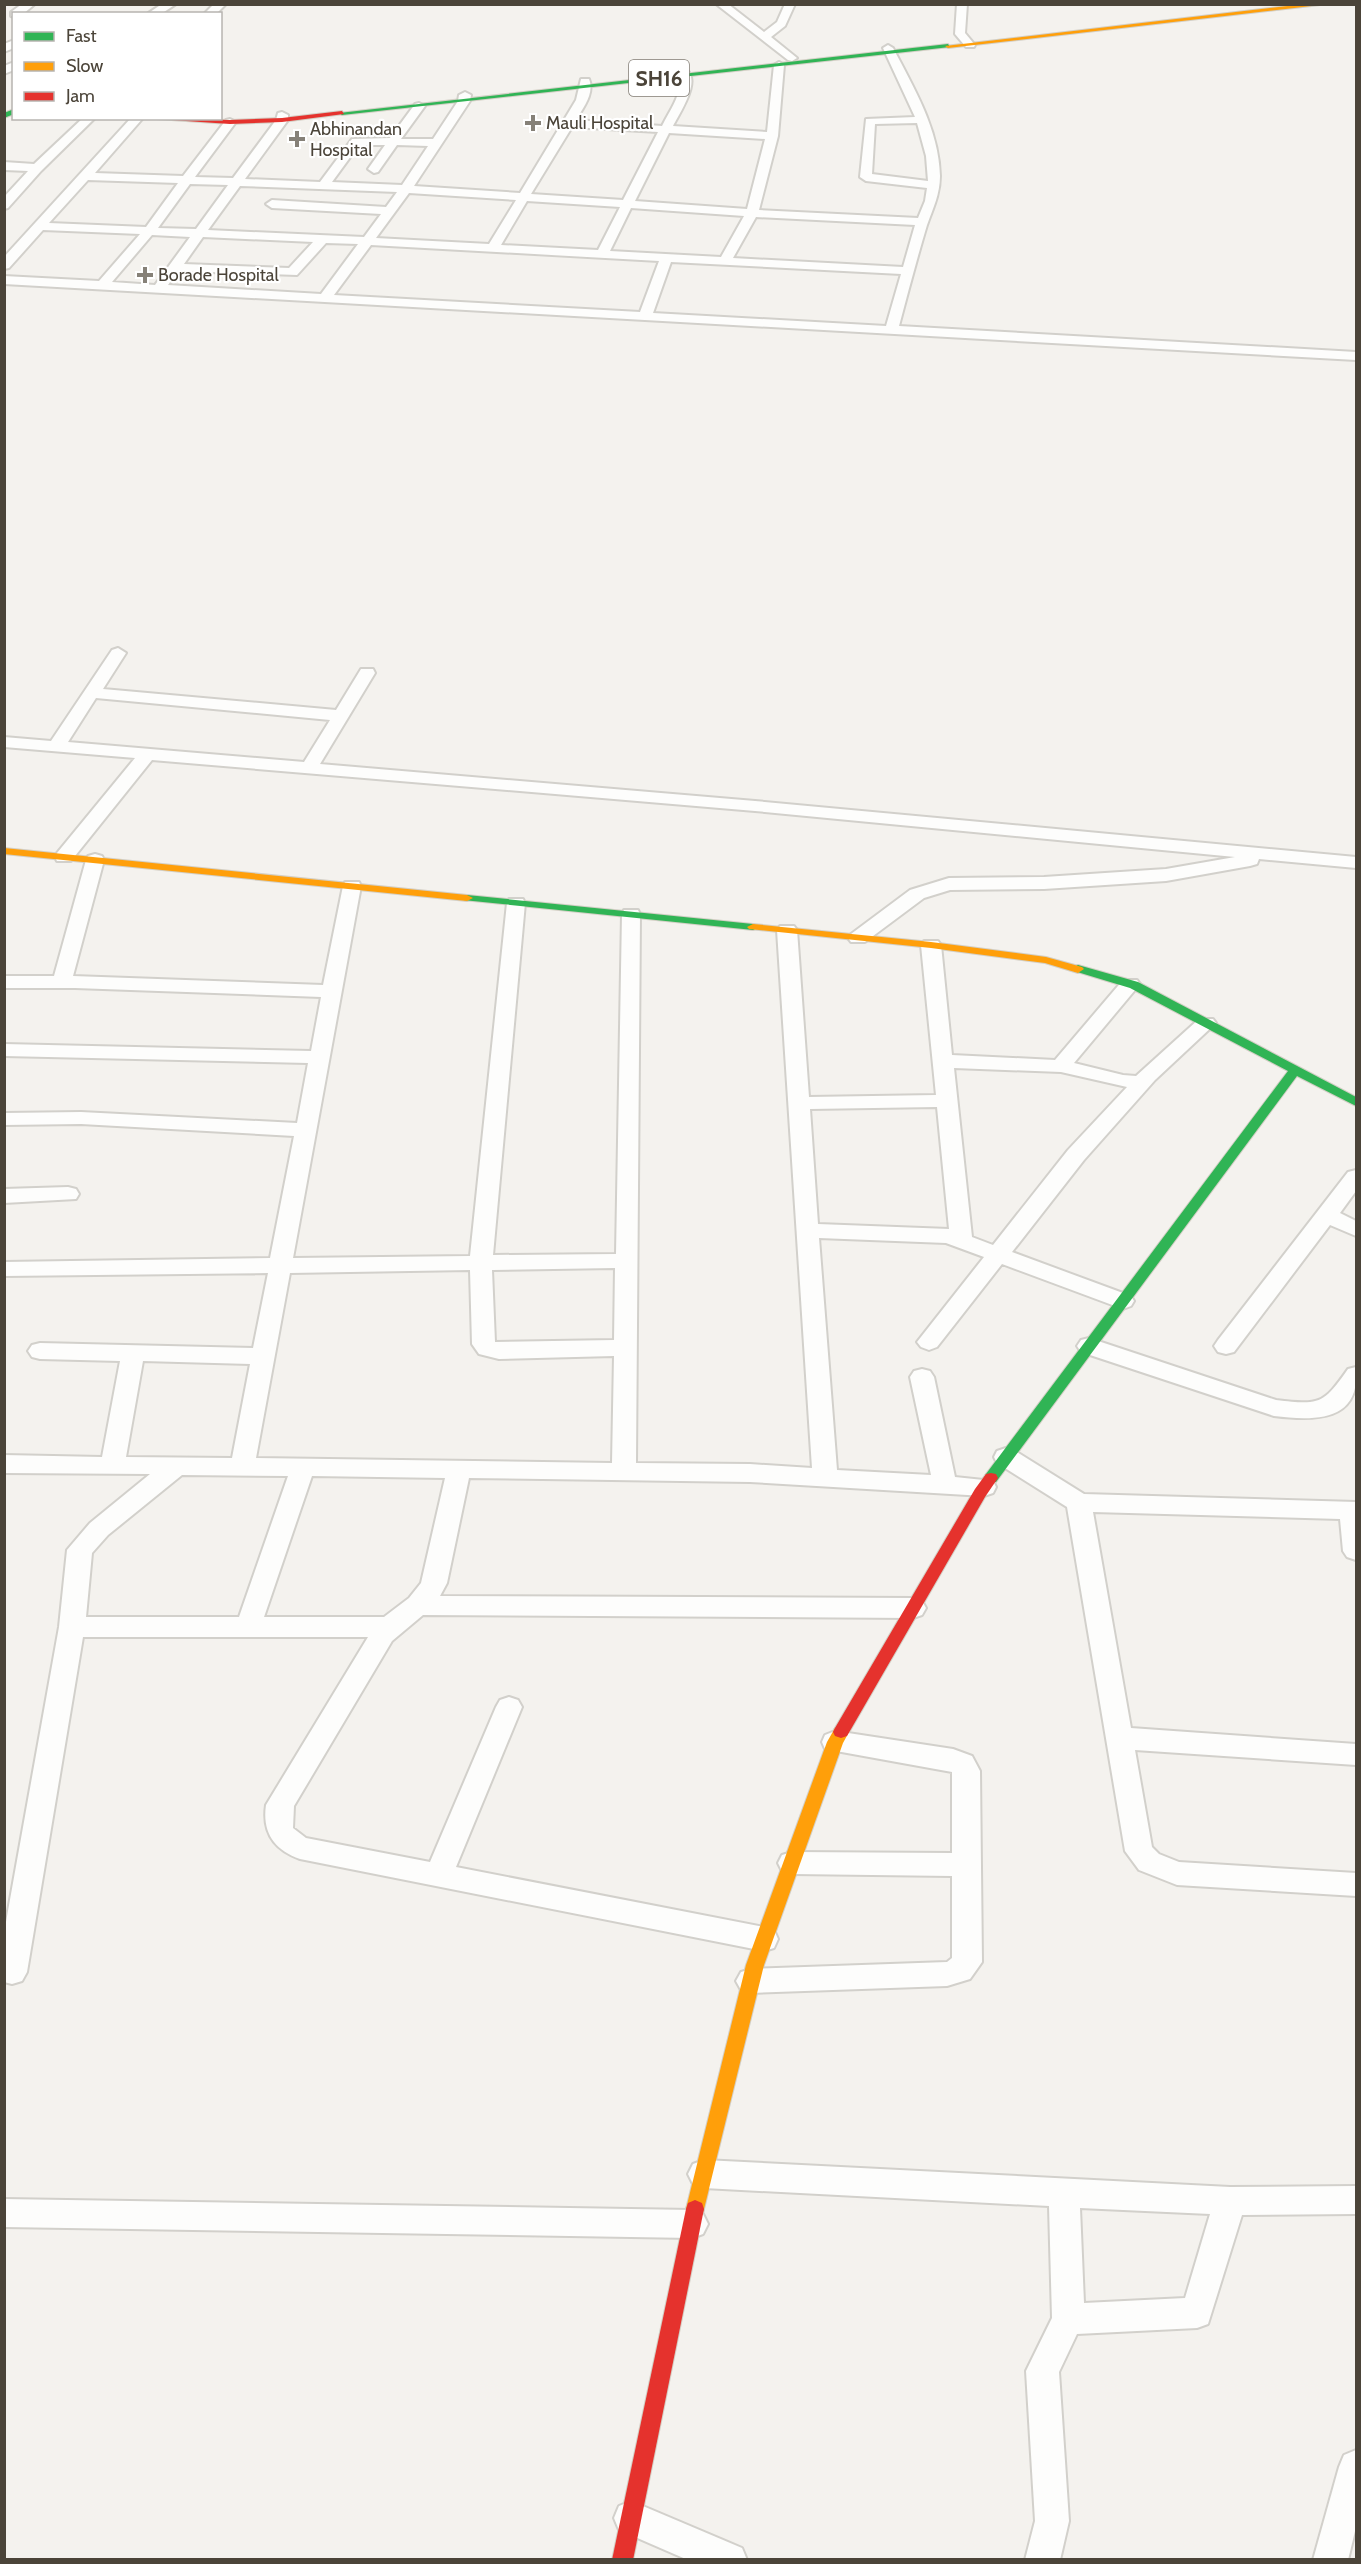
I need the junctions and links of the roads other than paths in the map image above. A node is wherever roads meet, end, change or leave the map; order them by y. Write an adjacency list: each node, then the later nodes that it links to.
1 (171, 4): 6 (street)
2 (721, 4): 7 (street)
3 (790, 4): 7 (street)
4 (962, 4): 8 (street)
5 (1326, 4): 8 (street, SH16)
6 (156, 12)
7 (764, 37): 10 (street)
8 (966, 42): 9 (street, SH16)
9 (890, 51): 10 (street, SH16); 11 (street, SH16); 20 (street)
10 (792, 58): 12 (street, SH16)
11 (778, 65): 12 (street, SH16); 23 (street)
12 (683, 73): 13 (street, SH16); 22 (street)
13 (586, 84): 14 (street, SH16); 21 (street)
14 (464, 98): 15 (street, SH16); 16 (street, SH16); 25 (street)
15 (419, 106): 16 (street, SH16); 24 (street)
16 (282, 117): 17 (street, SH16); 31 (street)
17 (225, 119): 30 (street)
18 (88, 120): 27 (street)
19 (136, 120): 29 (street)
20 (922, 120): 33 (street); 33 (street)
21 (569, 123): 22 (street); 36 (street)
22 (666, 129): 23 (street); 38 (street)
23 (772, 136): 41 (street)
24 (394, 141): 25 (street); 28 (street); 34 (street)
25 (436, 143): 35 (street)
26 (4, 166): 27 (street)
27 (37, 168): 37 (street)
28 (374, 169)
29 (87, 176): 30 (street); 43 (street)
30 (185, 180): 31 (street); 44 (street)
31 (236, 182): 32 (street); 45 (street)
32 (285, 184): 34 (street); 40 (street)
33 (933, 185): 42 (street)
34 (323, 186): 35 (street)
35 (406, 189): 36 (street); 39 (street)
36 (525, 198): 38 (street); 49 (street)
37 (4, 205)
38 (628, 205): 41 (street); 50 (street)
39 (390, 211): 40 (street); 48 (street)
40 (266, 212): 46 (street)
41 (753, 213): 42 (street); 52 (street)
42 (922, 222): 55 (street)
43 (39, 226): 44 (street); 53 (street)
44 (148, 231): 45 (street); 57 (street)
45 (199, 234): 46 (street); 54 (street)
46 (250, 236): 47 (street)
47 (323, 239): 48 (street); 54 (street)
48 (369, 241): 49 (street); 59 (street)
49 (493, 248): 50 (street)
50 (602, 254): 51 (street)
51 (666, 258): 52 (street); 60 (street)
52 (725, 261): 55 (street)
53 (4, 265)
54 (175, 267): 58 (street)
55 (907, 271): 61 (street)
56 (4, 280): 57 (street)
57 (104, 285): 58 (street)
58 (160, 287): 59 (street)
59 (325, 298): 60 (street)
60 (645, 316): 61 (street)
61 (891, 330): 62 (street)
62 (1356, 356)
63 (118, 653): 65 (street)
64 (367, 673): 66 (street)
65 (92, 693): 66 (street); 68 (street)
66 (341, 716): 70 (street)
67 (4, 742): 68 (street)
68 (56, 747): 69 (street)
69 (147, 755): 70 (street); 73 (street)
70 (309, 768): 72 (street)
71 (4, 851): 73 (street)
72 (1275, 855): 75 (street); 80 (street)
73 (64, 857): 74 (street)
74 (95, 860): 76 (street); 82 (street)
75 (1356, 863)
76 (352, 886): 77 (street); 85 (street)
77 (516, 903): 78 (street); 107 (street)
78 (631, 914): 79 (street); 106 (street)
79 (787, 930): 80 (street); 95 (street)
80 (858, 938): 81 (street)
81 (931, 945): 84 (street); 89 (street)
82 (62, 981): 83 (street); 85 (street)
83 (4, 982)
84 (1130, 984): 86 (street); 90 (street)
85 (332, 991): 88 (street)
86 (1206, 1023): 91 (street); 92 (street)
87 (4, 1050): 88 (street)
88 (320, 1057): 97 (street)
89 (943, 1061): 90 (street); 93 (street)
90 (1061, 1066): 92 (street)
91 (1295, 1070): 94 (street); 110 (street)
92 (1146, 1080): 105 (street)
93 (947, 1101): 95 (street); 104 (street)
94 (1356, 1102)
95 (799, 1103): 103 (street)
96 (4, 1119): 97 (street)
97 (306, 1130): 108 (street)
98 (1356, 1177): 101 (street)
99 (68, 1194): 100 (street)
100 (4, 1196)
101 (1327, 1215): 102 (street); 113 (street)
102 (1356, 1229)
103 (808, 1231): 104 (street); 128 (street)
104 (962, 1240): 105 (street)
105 (999, 1254): 110 (street); 111 (street)
106 (627, 1261): 107 (street); 114 (street)
107 (481, 1262): 108 (street); 114 (street)
108 (280, 1264): 109 (street); 117 (street)
109 (4, 1269)
110 (1123, 1301): 112 (street)
111 (929, 1342)
112 (1089, 1346): 118 (street); 120 (street)
113 (1226, 1346)
114 (627, 1348): 127 (street)
115 (40, 1351): 116 (street)
116 (133, 1353): 117 (street); 122 (street)
117 (263, 1356): 124 (street)
118 (1356, 1375)
119 (921, 1377): 129 (street)
120 (1006, 1458): 130 (street); 131 (street)
121 (4, 1464): 122 (street)
122 (112, 1466): 123 (street)
123 (175, 1467): 124 (street); 136 (street)
124 (242, 1467): 125 (street)
125 (303, 1468): 126 (street); 137 (street)
126 (459, 1470): 127 (street); 134 (street)
127 (624, 1472): 128 (street)
128 (825, 1478): 129 (street)
129 (945, 1485): 130 (street)
130 (984, 1487): 135 (street)
131 (1079, 1503): 132 (street); 140 (street)
132 (1354, 1511): 133 (street)
133 (1356, 1551)
134 (419, 1605): 135 (street); 138 (street)
135 (913, 1608): 141 (street)
136 (72, 1627): 137 (street); 148 (street)
137 (248, 1627): 138 (street)
138 (389, 1627): 145 (street)
139 (508, 1707): 145 (street)
140 (1119, 1738): 142 (street); 146 (street)
141 (835, 1742): 143 (street); 144 (street)
142 (1356, 1754)
143 (792, 1863): 144 (street); 147 (street)
144 (966, 1865): 149 (street)
145 (439, 1875): 147 (street)
146 (1356, 1885)
147 (764, 1939): 149 (street)
148 (12, 1972)
149 (751, 1981): 150 (street)
150 (704, 2174): 151 (street); 155 (street)
151 (1064, 2193): 153 (street); 156 (street)
152 (1356, 2200): 153 (street)
153 (1230, 2201): 156 (street)
154 (4, 2213): 155 (street)
155 (692, 2224): 158 (street)
156 (1068, 2319): 161 (street)
157 (1356, 2468): 162 (street)
158 (631, 2518): 159 (street); 160 (street)
159 (622, 2559)
160 (730, 2559)
161 (1042, 2559)
162 (1330, 2559)

